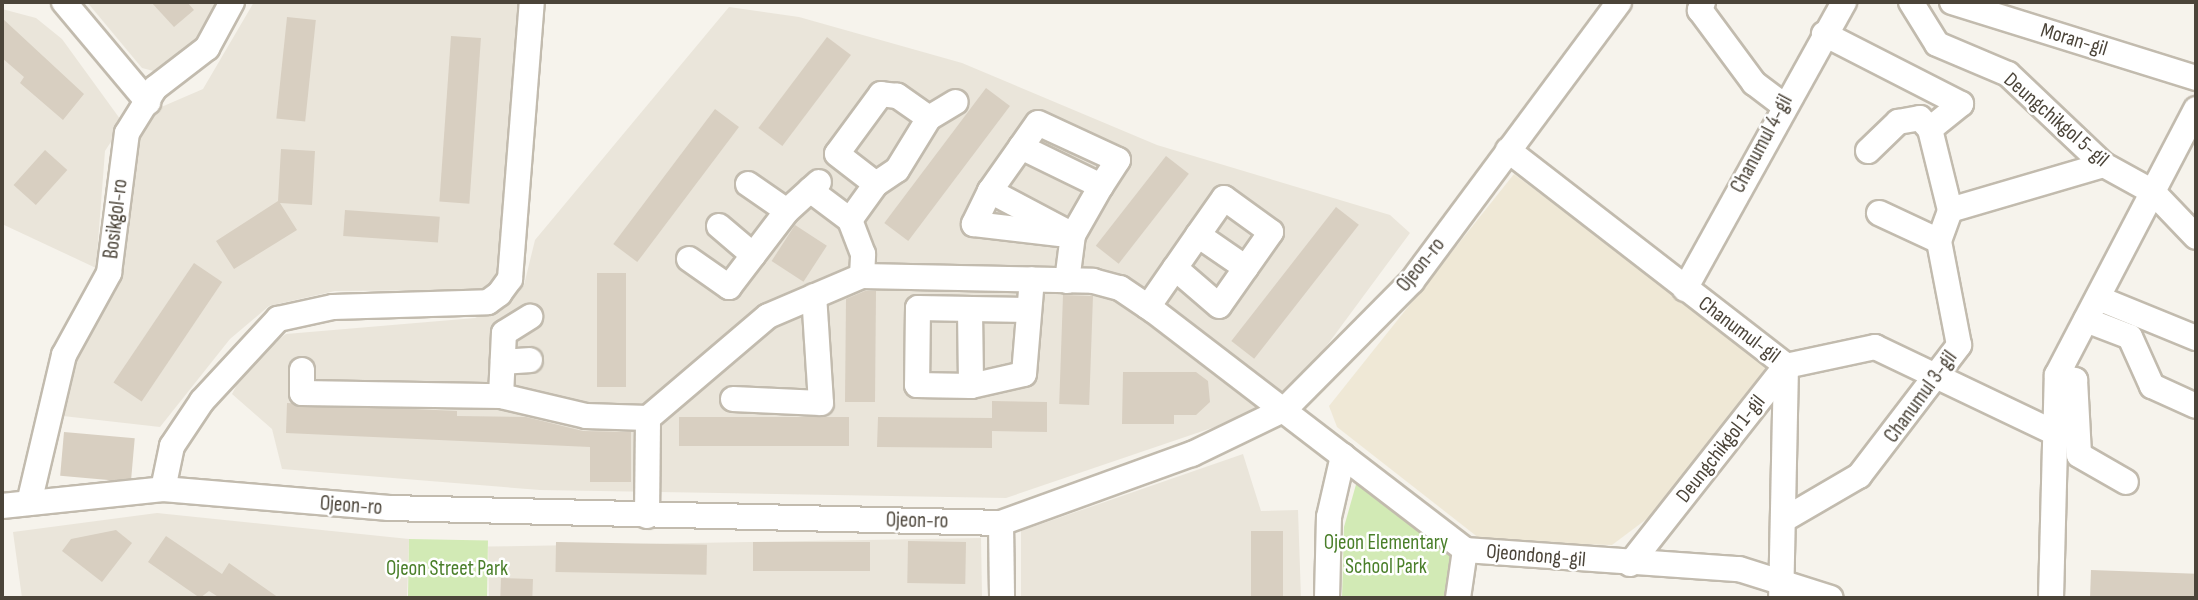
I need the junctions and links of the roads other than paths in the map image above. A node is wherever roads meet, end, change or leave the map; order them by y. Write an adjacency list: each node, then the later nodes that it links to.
1 (64, 2): 11 (street)
2 (232, 2): 11 (street, Bosikgol-ro)
3 (532, 2): 64 (street)
4 (1619, 2): 17 (street, Ojeon-ro)
5 (1703, 2): 13 (street)
6 (1844, 2): 9 (street, Chanumul 4-gil)
7 (1911, 2): 19 (street, Deungchikgol 5-gil)
8 (1952, 2): 10 (street, Moran-gil)
9 (1824, 34): 13 (street, Chanumul 4-gil); 16 (street)
10 (2196, 78)
11 (148, 102): 65 (street, Bosikgol-ro)
12 (956, 102): 15 (street)
13 (1782, 104): 40 (street, Chanumul 4-gil)
14 (2196, 109): 23 (street)
15 (929, 118): 21 (street); 21 (street)
16 (1930, 129): 18 (street); 24 (street)
17 (1508, 150): 40 (street, Chanumul-gil); 59 (street, Ojeon-ro)
18 (1868, 150)
19 (2104, 165): 23 (street, Deungchikgol 5-gil); 24 (street)
20 (748, 184): 25 (street)
21 (876, 184): 27 (street)
22 (990, 191): 29 (street); 29 (street); 29 (street)
23 (2153, 192): 31 (street, Deungchikgol 5-gil); 42 (street)
24 (1950, 210): 32 (street)
25 (787, 211): 27 (street); 33 (street)
26 (1879, 212): 32 (street)
27 (850, 219): 37 (street)
28 (719, 226): 33 (street)
29 (1073, 235): 39 (street)
30 (1198, 235): 35 (street); 36 (street); 36 (street)
31 (2196, 237)
32 (1939, 241): 53 (street, Chanumul 3-gil)
33 (753, 255): 34 (street)
34 (689, 258)
35 (1175, 268): 36 (street); 43 (street)
36 (1246, 268)
37 (862, 276): 38 (street, Ojeondong-gil); 41 (street)
38 (1032, 279): 39 (street, Ojeondong-gil); 44 (street)
39 (1067, 281): 43 (street, Ojeondong-gil)
40 (1685, 289): 51 (street, Chanumul-gil)
41 (814, 296): 57 (street); 60 (street)
42 (2098, 298): 47 (street); 48 (street)
43 (1148, 307): 59 (street, Ojeondong-gil)
44 (1027, 310): 45 (street); 55 (street)
45 (970, 311): 55 (street); 55 (street)
46 (530, 317): 50 (street)
47 (2086, 320): 54 (street); 58 (street)
48 (2196, 338)
49 (530, 360): 50 (street)
50 (503, 362): 56 (street)
51 (1786, 366): 53 (street); 68 (street, Chanumul-gil); 71 (street, Deungchikgol 1-gil)
52 (302, 370): 56 (street)
53 (1937, 377): 61 (street); 68 (street, Chanumul 3-gil)
54 (2066, 377): 61 (street); 63 (street)
55 (971, 386)
56 (501, 396): 60 (street)
57 (733, 399)
58 (2196, 406)
59 (1285, 409): 62 (street, Ojeondong-gil); 69 (street, Ojeon-ro)
60 (648, 418): 67 (street)
61 (2057, 434): 77 (street)
62 (1343, 456): 70 (street, Ojeondong-gil); 74 (street)
63 (2126, 482)
64 (163, 489): 65 (street, Ojeon-ro); 67 (street, Ojeon-ro)
65 (29, 503): 66 (street, Ojeon-ro)
66 (2, 506)
67 (647, 516): 69 (street, Ojeon-ro)
68 (1785, 519): 72 (street, Chanumul-gil)
69 (1001, 523): 73 (street)
70 (1465, 550): 71 (street, Ojeondong-gil); 75 (street)
71 (1630, 564): 72 (street, Ojeondong-gil)
72 (1783, 591): 76 (street, Ojeondong-gil)
73 (1002, 598)
74 (1327, 598)
75 (1458, 598)
76 (1831, 598)
77 (2051, 598)

